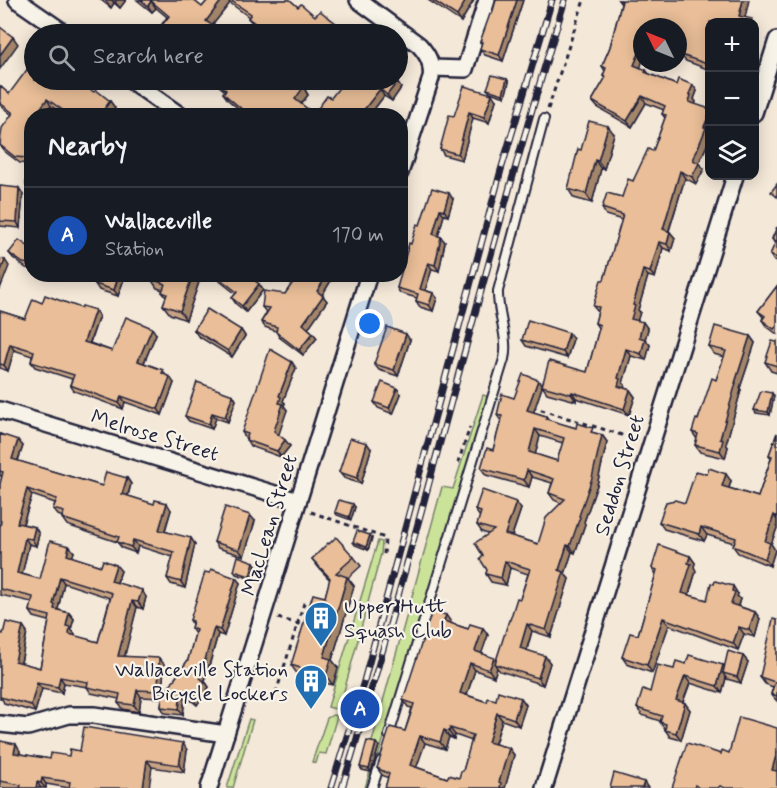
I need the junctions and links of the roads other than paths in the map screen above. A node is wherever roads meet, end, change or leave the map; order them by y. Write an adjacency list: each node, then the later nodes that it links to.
1 (18, 0): 4 (street)
2 (358, 0): 5 (street)
3 (487, 0): 8 (street)
4 (52, 24)
5 (391, 24)
6 (408, 37): 8 (street)
7 (777, 40): 9 (street)
8 (432, 68): 14 (street)
9 (771, 81): 11 (street)
10 (144, 90): 12 (street)
11 (759, 103)
12 (170, 108)
13 (544, 119): 21 (lane)
14 (408, 148)
15 (734, 180): 25 (street, Seddon Street)
16 (366, 282): 18 (street, MacLean Street)
17 (0, 410): 18 (street, Melrose Street)
18 (298, 501): 20 (street, MacLean Street)
19 (0, 724): 20 (street)
20 (226, 734): 23 (street, MacLean Street)
21 (386, 742)
22 (383, 754): 24 (lane)
23 (209, 788)
24 (372, 788)
25 (544, 788)

